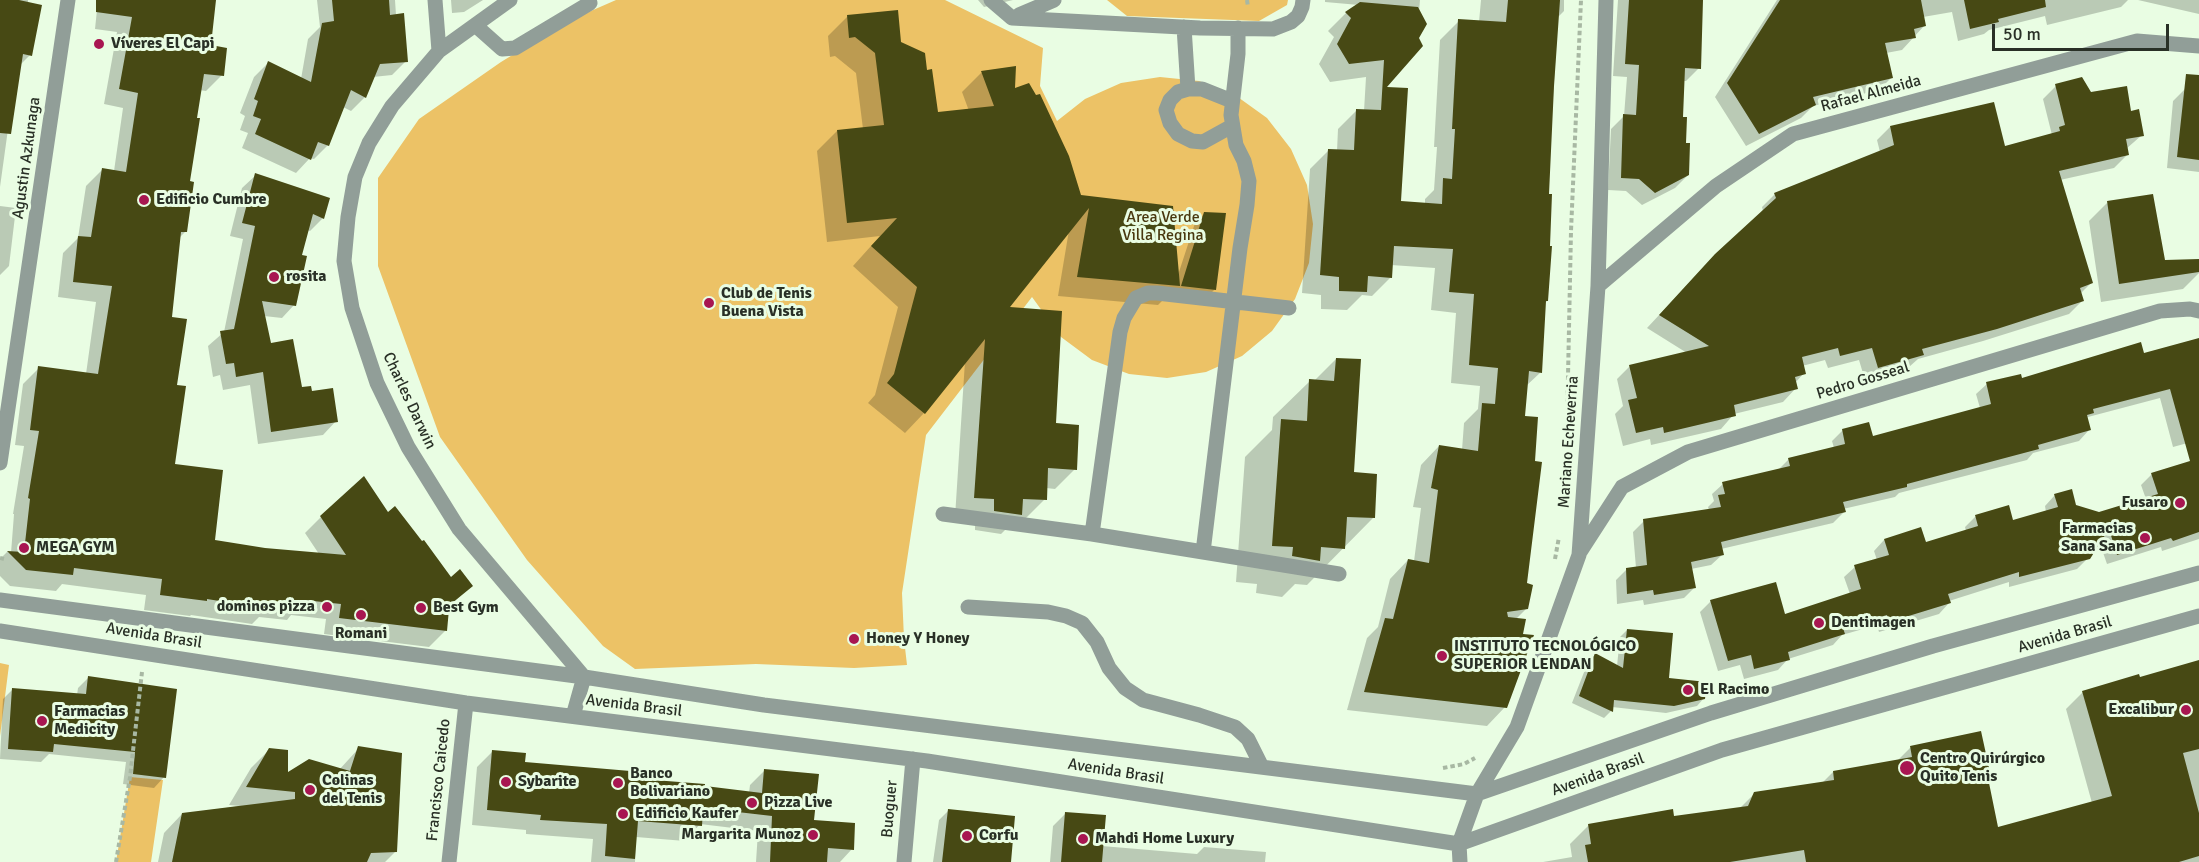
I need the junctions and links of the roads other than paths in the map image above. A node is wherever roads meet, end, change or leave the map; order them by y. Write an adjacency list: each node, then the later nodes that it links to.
1 (69, 0): 22 (street, Agustin Azkunaga)
2 (435, 0): 14 (street)
3 (510, 0): 10 (street, Charles Darwin)
4 (991, 0): 9 (street)
5 (1054, 0): 9 (street)
6 (1303, 0): 12 (street)
7 (1606, 0): 18 (street, Mariano Echeverria)
8 (590, 3): 10 (street)
9 (1012, 18): 11 (street)
10 (475, 25): 14 (street, Charles Darwin)
11 (1184, 27): 12 (street); 15 (street)
12 (1238, 28): 16 (street)
13 (2199, 46): 18 (street, Rafael Almeida)
14 (439, 51): 33 (street, Charles Darwin)
15 (1188, 89): 16 (street); 17 (street)
16 (1232, 101): 17 (street)
17 (1232, 126): 19 (street)
18 (1598, 286): 26 (street, Mariano Echeverria)
19 (1234, 300): 20 (street); 24 (street); 25 (street)
20 (1289, 308)
21 (2199, 311): 26 (street, Pedro Gosseal)
22 (0, 463)
23 (943, 514): 24 (street)
24 (1092, 534): 25 (street)
25 (1203, 552): 28 (street)
26 (1579, 555): 38 (street, Mariano Echeverria)
27 (2199, 573): 38 (street, Avenida Brasil)
28 (1338, 574)
29 (0, 600): 33 (street, Avenida Brasil)
30 (969, 608): 37 (street)
31 (2199, 616): 39 (street, Avenida Brasil)
32 (0, 631): 34 (street, Avenida Brasil)
33 (584, 677): 35 (street); 37 (street, Avenida Brasil)
34 (466, 703): 35 (street, Avenida Brasil); 40 (street, Francisco Caicedo)
35 (573, 716): 36 (street, Avenida Brasil)
36 (913, 759): 39 (street, Avenida Brasil); 41 (street, Buoguer)
37 (1262, 767): 38 (street, Avenida Brasil)
38 (1477, 794): 39 (street, Mariano Echeverria)
39 (1459, 844): 42 (street, Mariano Echeverria)
40 (449, 862)
41 (904, 862)
42 (1460, 862)

